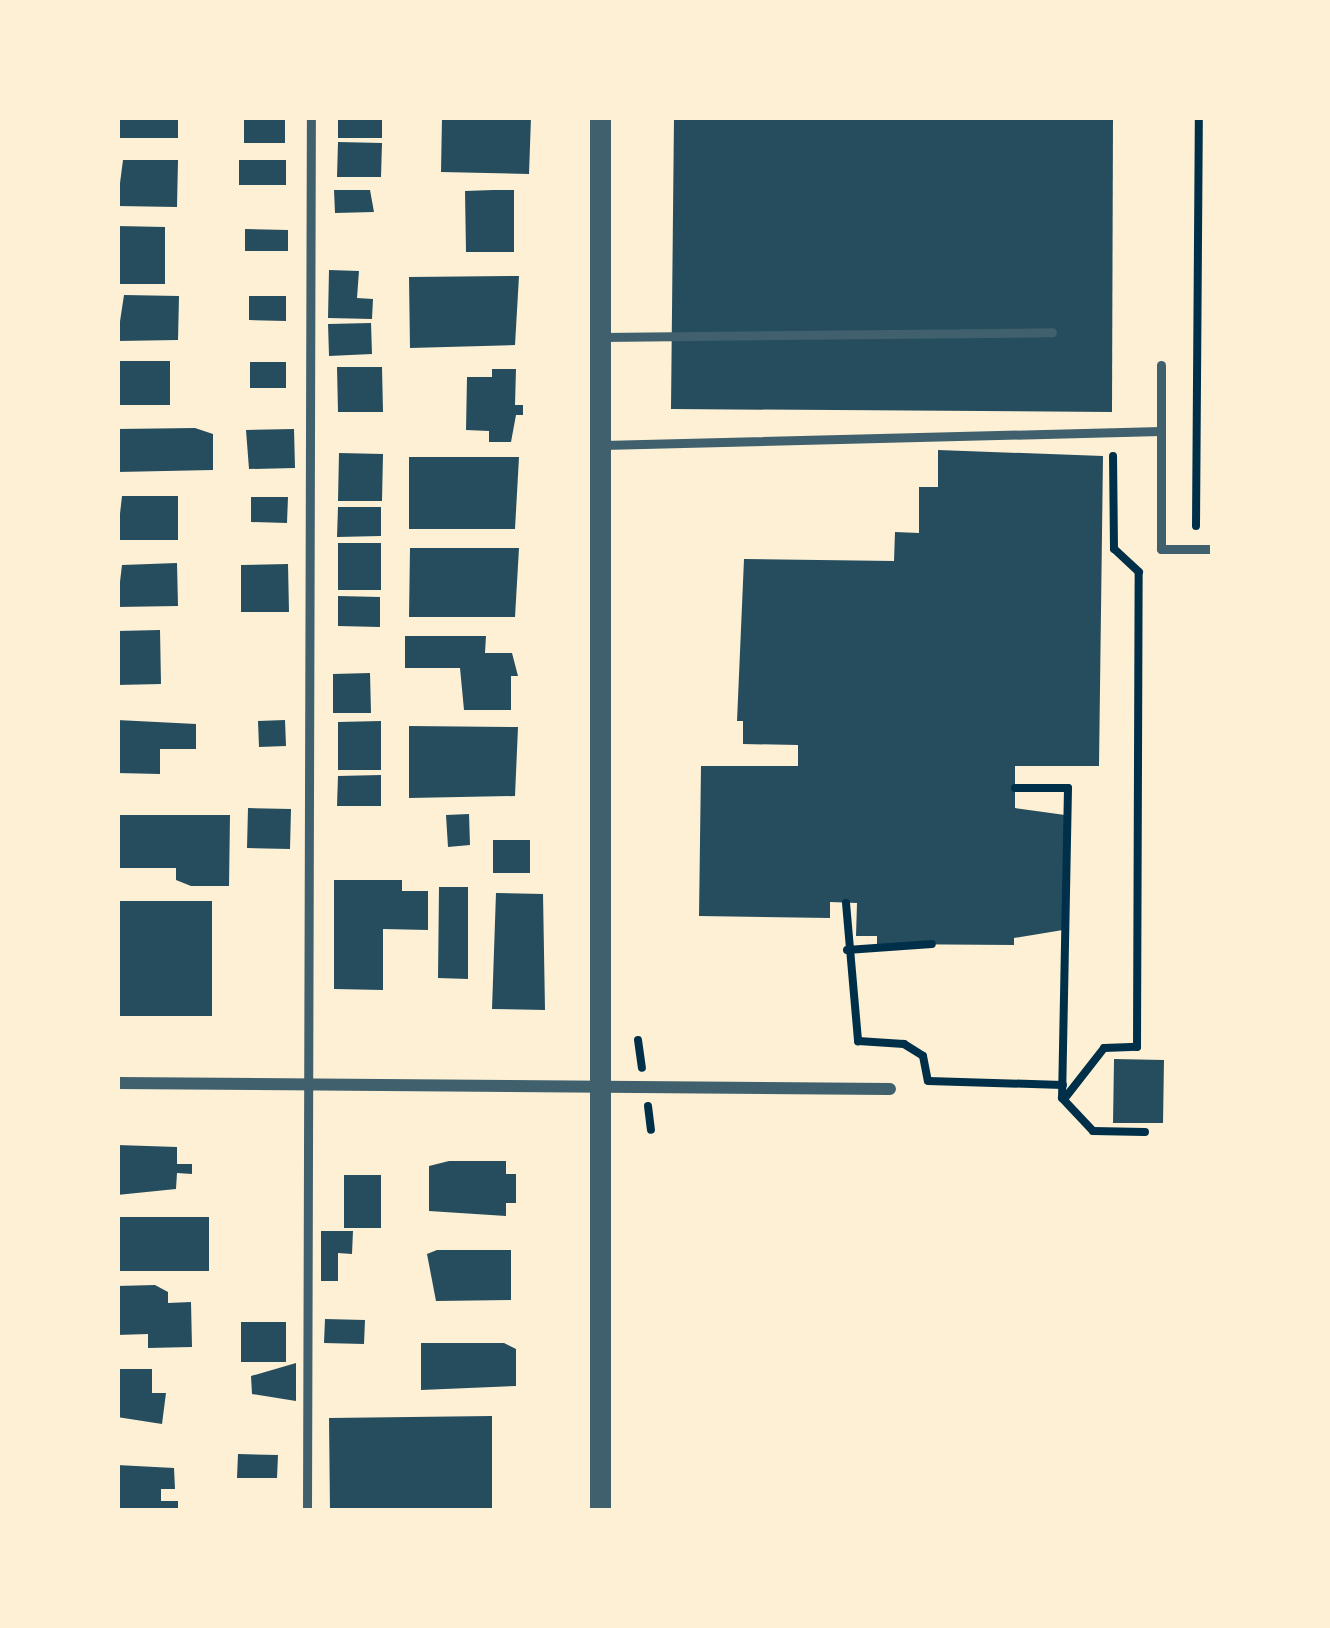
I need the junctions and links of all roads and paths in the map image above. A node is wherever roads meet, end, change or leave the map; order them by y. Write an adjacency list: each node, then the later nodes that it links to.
1 (311, 117): 17 (lane)
2 (600, 117): 5 (street)
3 (1199, 117): 10 (path)
4 (1052, 332): 5 (lane)
5 (602, 337): 8 (street)
6 (1162, 365): 7 (lane)
7 (1161, 431): 8 (lane); 11 (lane)
8 (603, 445): 19 (street)
9 (1112, 454): 21 (path)
10 (1213, 535)
11 (1213, 549)
12 (1015, 788): 18 (path)
13 (846, 903): 15 (path)
14 (932, 944): 15 (path)
15 (847, 950): 18 (path)
16 (117, 1083): 17 (street)
17 (308, 1084): 19 (street); 23 (lane)
18 (1063, 1085): 21 (path)
19 (603, 1086): 20 (street); 24 (street)
20 (890, 1089)
21 (1065, 1098): 22 (path)
22 (1145, 1132)
23 (307, 1511)
24 (599, 1511)

